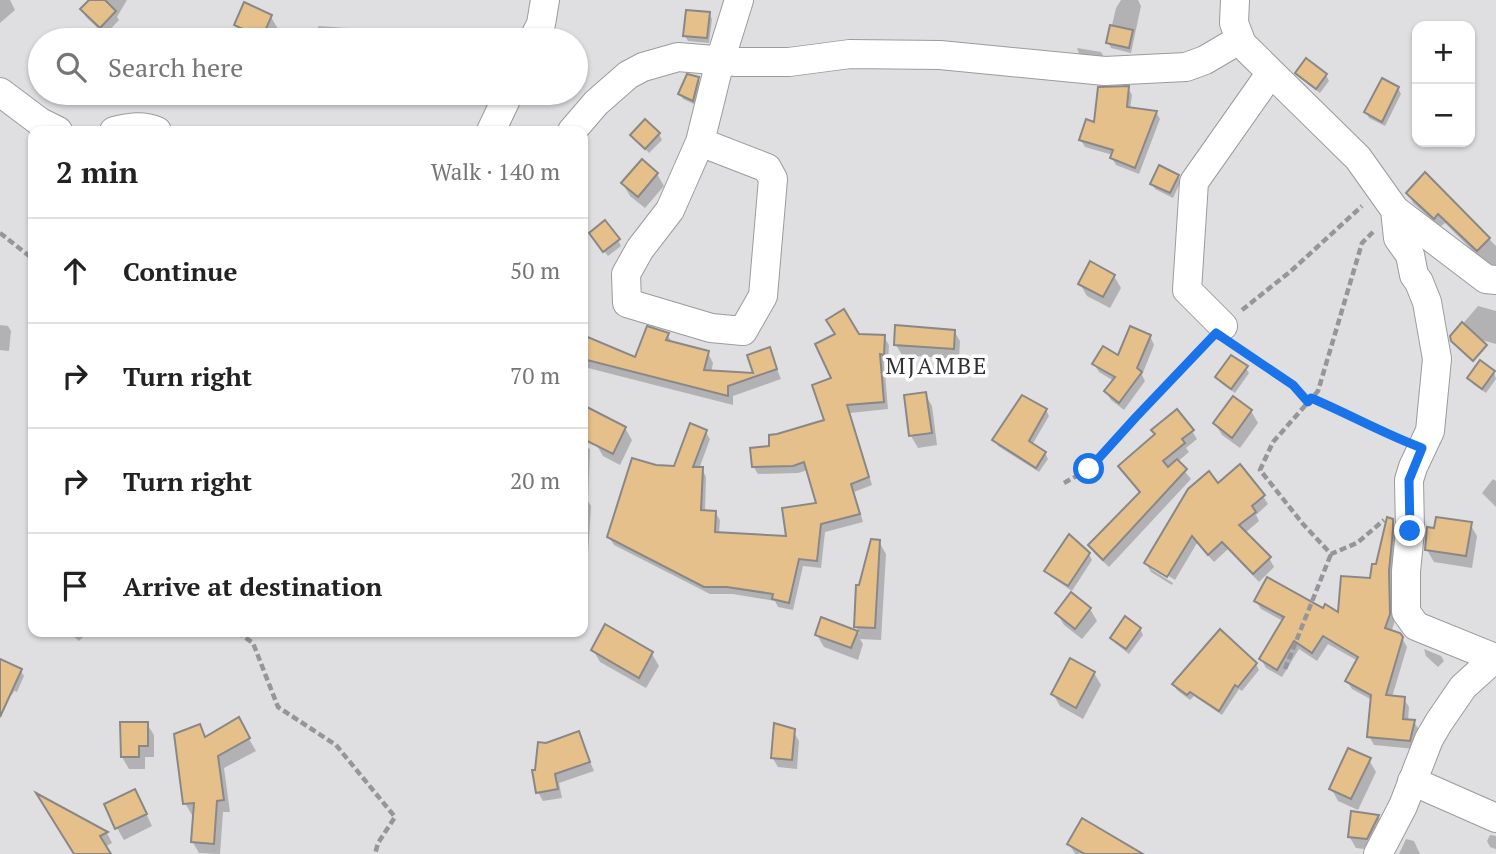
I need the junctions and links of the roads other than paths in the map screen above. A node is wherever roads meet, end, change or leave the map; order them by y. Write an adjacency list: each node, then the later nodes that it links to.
1 (545, 0): 4 (street)
2 (739, 0): 6 (street)
3 (1235, 0): 5 (street)
4 (539, 28)
5 (1239, 40): 6 (street); 7 (street)
6 (720, 61): 12 (street); 13 (street)
7 (1270, 74): 14 (street); 16 (street)
8 (0, 92): 10 (street)
9 (503, 105): 11 (street)
10 (48, 126)
11 (493, 126)
12 (576, 126)
13 (700, 142): 13 (street)
14 (1395, 210): 15 (street); 17 (street)
15 (1496, 280)
16 (1219, 330)
17 (1496, 657): 18 (street)
18 (1412, 781): 19 (street); 20 (street)
19 (1496, 818)
20 (1378, 854)

